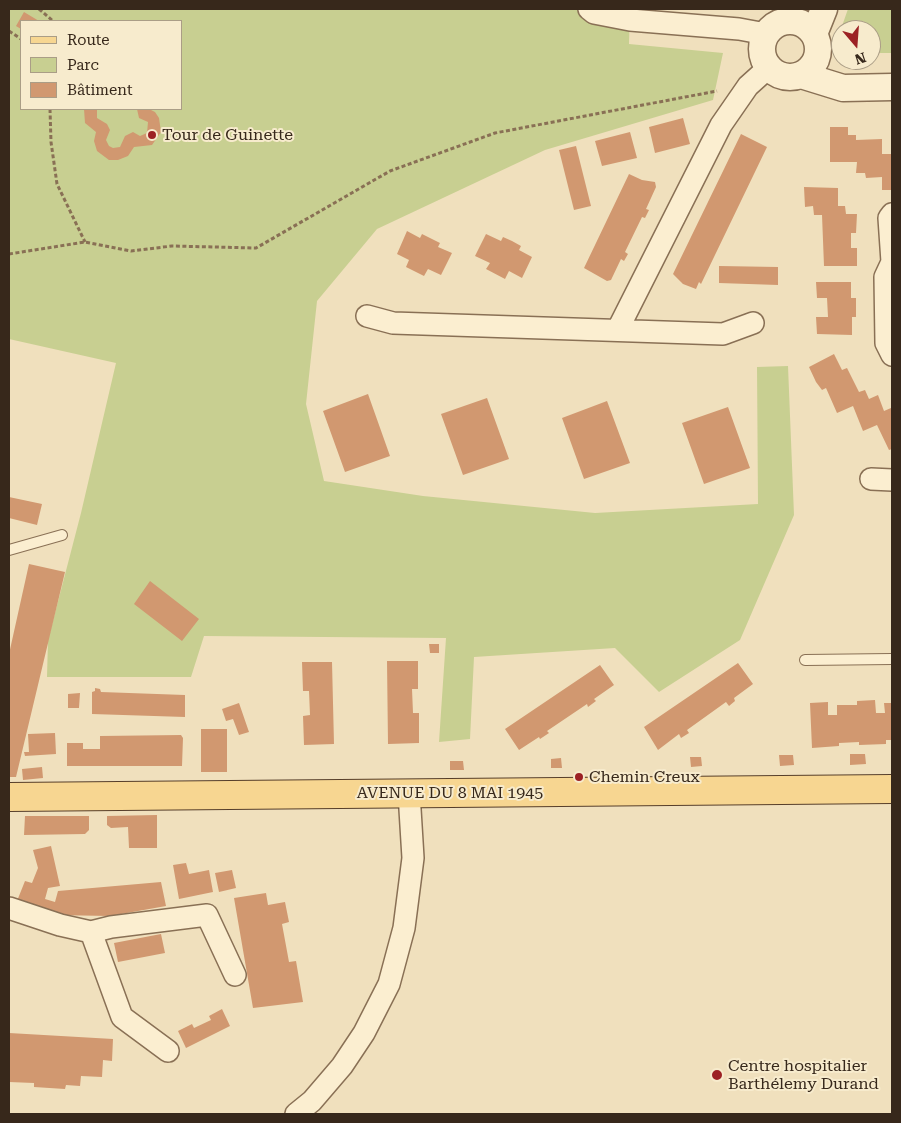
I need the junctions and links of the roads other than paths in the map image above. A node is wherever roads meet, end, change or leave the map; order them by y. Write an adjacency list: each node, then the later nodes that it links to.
1 (589, 9): 4 (street)
2 (824, 9): 5 (street)
3 (798, 14): 4 (street); 5 (street)
4 (766, 34): 6 (street)
5 (816, 42): 7 (street); 8 (street)
6 (768, 68): 7 (street); 13 (street)
7 (802, 75): 8 (street)
8 (886, 88)
9 (892, 214): 10 (street)
10 (892, 262): 14 (street)
11 (367, 316): 13 (street)
12 (753, 323): 13 (street)
13 (618, 329)
14 (890, 347)
15 (871, 479): 16 (street)
16 (892, 480)
17 (62, 535): 18 (lane)
18 (9, 550)
19 (892, 658): 20 (lane)
20 (805, 660)
21 (892, 789): 22 (main road, AVENUE DU 8 MAI 1945)
22 (409, 793): 23 (main road, AVENUE DU 8 MAI 1945); 28 (street)
23 (9, 797)
24 (9, 908): 25 (street)
25 (91, 932): 26 (street); 27 (street)
26 (235, 975)
27 (168, 1051)
28 (296, 1114)

